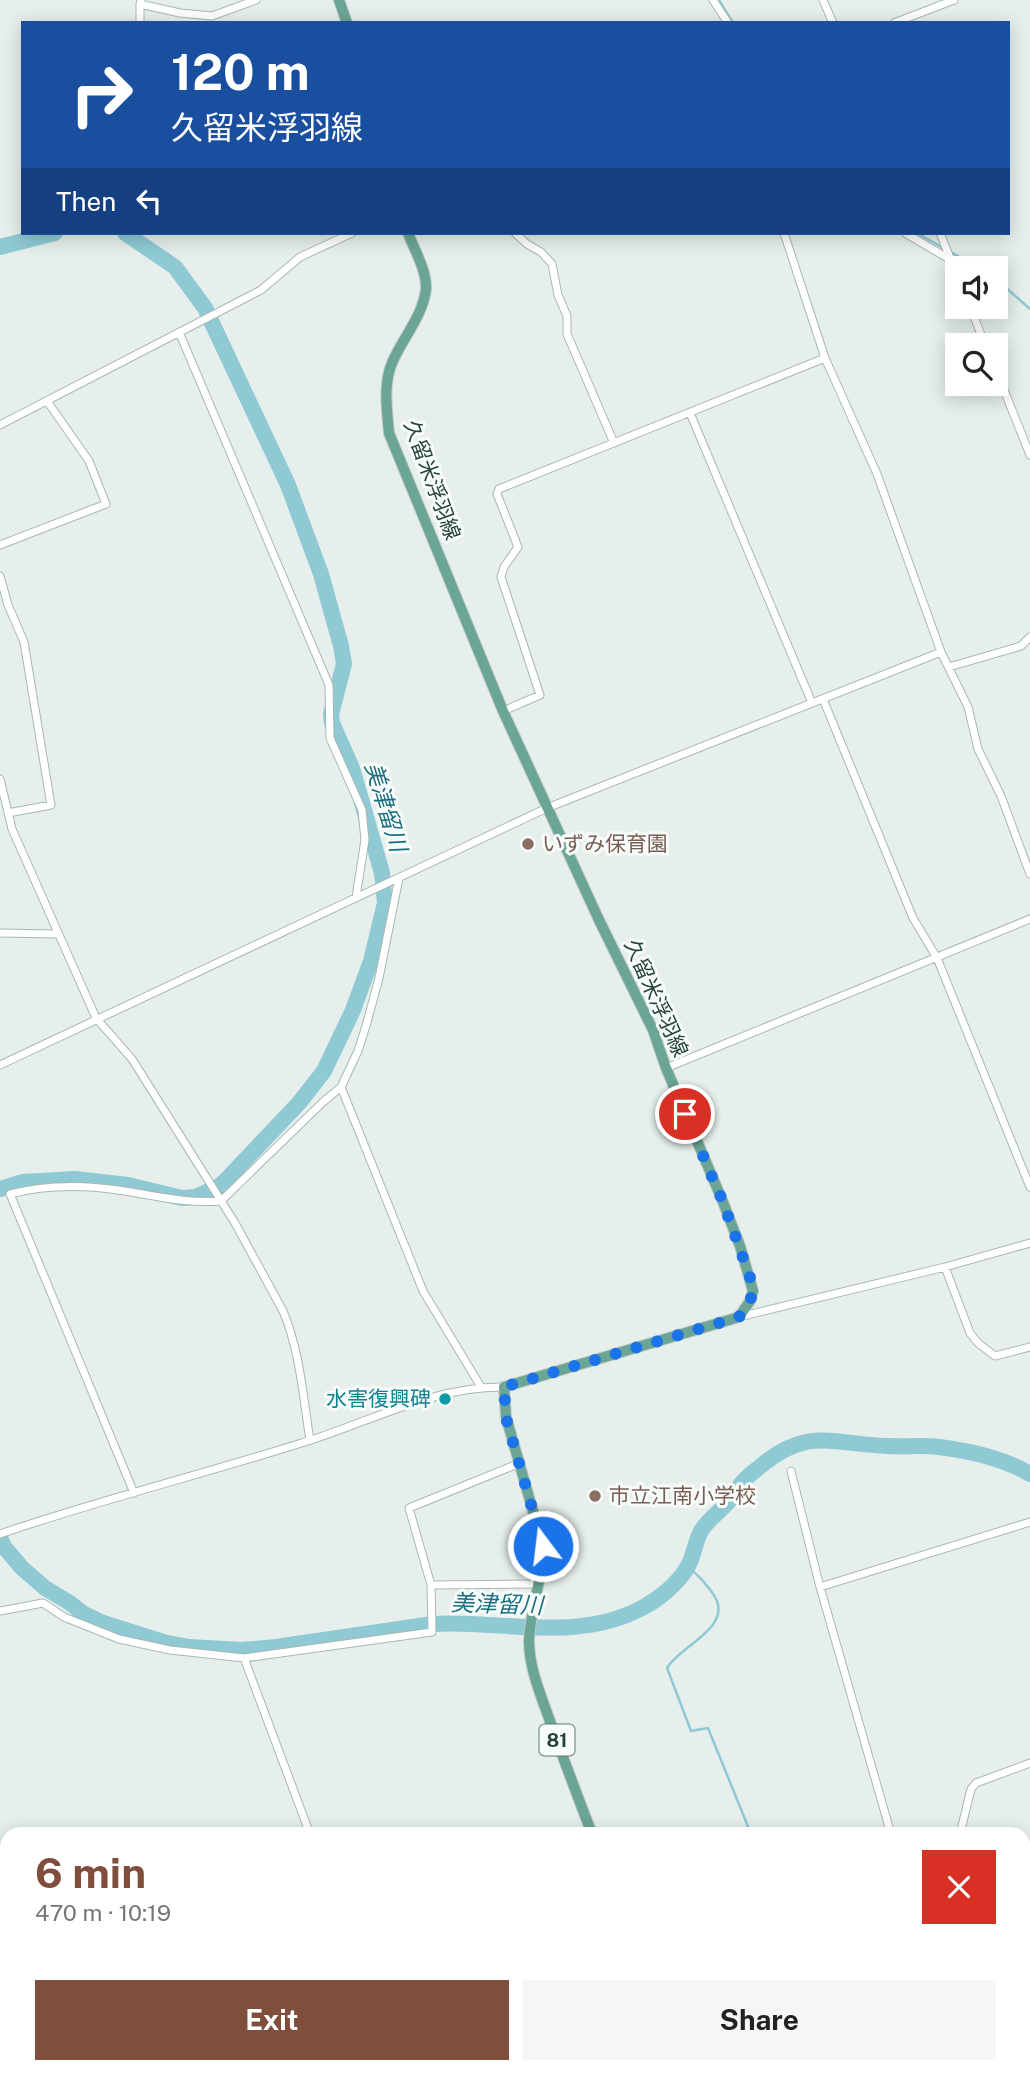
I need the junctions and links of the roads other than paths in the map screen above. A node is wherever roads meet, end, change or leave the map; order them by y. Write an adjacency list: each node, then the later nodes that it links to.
1 (256, 0): 6 (street)
2 (339, 0): 8 (main road)
3 (713, 0): 9 (street)
4 (823, 0): 10 (street)
5 (954, 0): 11 (street)
6 (140, 2): 7 (street)
7 (140, 21)
8 (346, 21)
9 (727, 21)
10 (832, 21)
11 (899, 21)
12 (348, 235): 20 (street)
13 (409, 235): 37 (main road, 久留米浮羽線)
14 (517, 235): 26 (street)
15 (785, 235): 21 (street)
16 (909, 235): 18 (street)
17 (941, 235): 19 (street)
18 (948, 256)
19 (950, 256)
20 (179, 332): 23 (street); 43 (street)
21 (825, 358): 24 (street); 33 (street)
22 (1006, 396): 27 (street)
23 (47, 401): 25 (street); 28 (street)
24 (690, 413): 26 (street); 36 (street)
25 (0, 425)
26 (614, 443): 37 (street)
27 (1030, 455)
28 (0, 545)
29 (0, 576): 30 (street)
30 (9, 609): 31 (street); 40 (street)
31 (0, 612)
32 (1030, 637): 34 (street)
33 (941, 652): 34 (street); 35 (street)
34 (949, 667): 41 (street)
35 (823, 699): 36 (street); 47 (street)
36 (812, 704): 39 (street)
37 (503, 711): 39 (main road, 久留米浮羽線)
38 (0, 779): 40 (street)
39 (547, 808): 42 (street); 50 (main road, 久留米浮羽線)
40 (8, 813): 46 (street)
41 (1030, 874)
42 (399, 878): 43 (street); 51 (street)
43 (356, 897): 48 (street)
44 (1030, 919): 47 (street)
45 (0, 933): 46 (street)
46 (58, 934): 48 (street)
47 (936, 957): 50 (street); 52 (street)
48 (96, 1018): 49 (street); 53 (street)
49 (0, 1065)
50 (666, 1068): 56 (main road, 久留米浮羽線)
51 (341, 1087): 53 (street); 58 (street)
52 (1030, 1187)
53 (219, 1199): 60 (street); 63 (street)
54 (1030, 1243): 55 (street)
55 (945, 1267): 56 (street); 57 (street)
56 (739, 1317): 59 (main road)
57 (1030, 1347)
58 (481, 1387): 59 (street); 60 (street)
59 (504, 1387): 61 (main road, 81)
60 (310, 1440): 63 (street)
61 (520, 1463): 66 (main road, 81); 67 (street)
62 (791, 1471): 68 (street)
63 (134, 1493): 65 (street)
64 (1030, 1521): 68 (street)
65 (0, 1534)
66 (539, 1584): 67 (street); 73 (main road, 81)
67 (431, 1585): 70 (street)
68 (820, 1587): 74 (street)
69 (0, 1611): 70 (street)
70 (244, 1658): 72 (street)
71 (1030, 1763): 75 (street)
72 (307, 1827)
73 (589, 1827)
74 (889, 1827)
75 (962, 1827)

